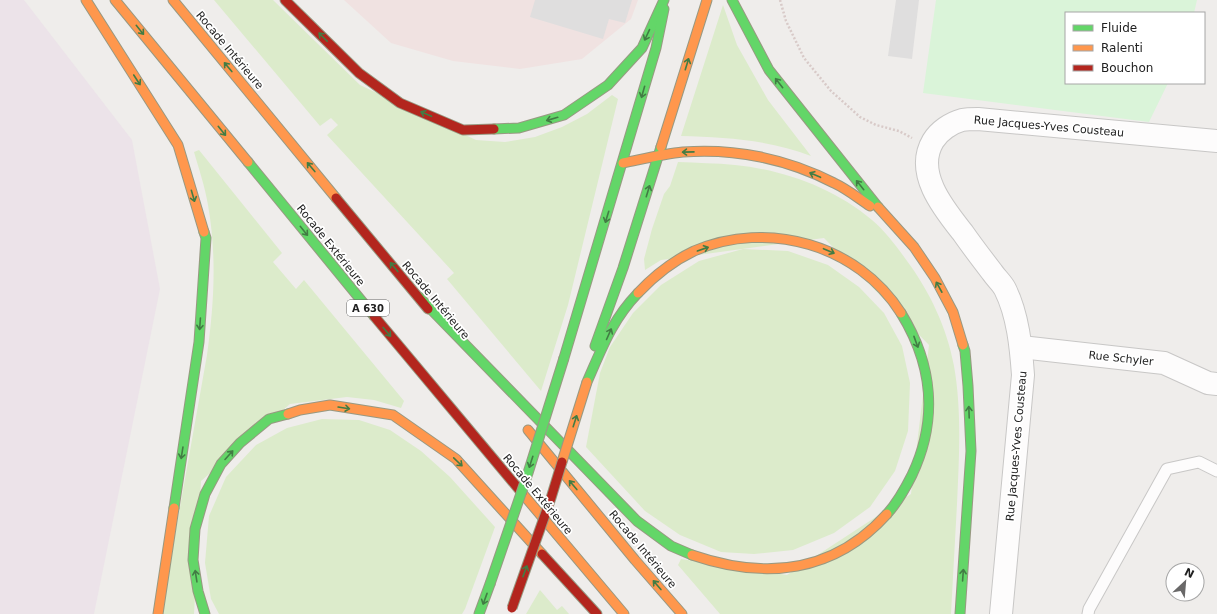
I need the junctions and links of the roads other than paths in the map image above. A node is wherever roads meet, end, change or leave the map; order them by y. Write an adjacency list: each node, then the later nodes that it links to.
1 (86, 0): 20 (main road, one-way to 20)
2 (115, 0): 24 (main road, Rocade Extérieure / A 630, one-way to 24)
3 (173, 0): 12 (main road, Rocade Intérieure, one-way to 3)
4 (285, 0): 5 (main road, one-way to 4)
5 (665, 0): 10 (main road, one-way to 10)
6 (707, 0): 9 (main road, one-way to 6)
7 (732, 0): 11 (main road, one-way to 7)
8 (1217, 141): 13 (street, Rue Jacques-Yves Cousteau)
9 (659, 155): 10 (main road); 11 (main road, one-way to 9); 15 (main road, one-way to 9)
10 (623, 163): 22 (main road, one-way to 22, bridge)
11 (885, 215): 26 (main road, one-way to 11)
12 (419, 297): 14 (main road, Rocade Intérieure); 15 (main road, one-way to 12)
13 (1021, 348): 16 (street, Rue Schyler); 27 (street, Rue Jacques-Yves Cousteau)
14 (484, 377)
15 (587, 382): 19 (main road, one-way to 15, bridge)
16 (1217, 384)
17 (524, 426): 25 (main road, Rocade Intérieure, one-way to 17)
18 (1217, 471): 28 (lane)
19 (510, 611)
20 (158, 614)
21 (205, 614): 23 (main road, one-way to 23)
22 (479, 614)
23 (597, 614)
24 (624, 614)
25 (682, 614)
26 (960, 614)
27 (1001, 614)
28 (1088, 614)

